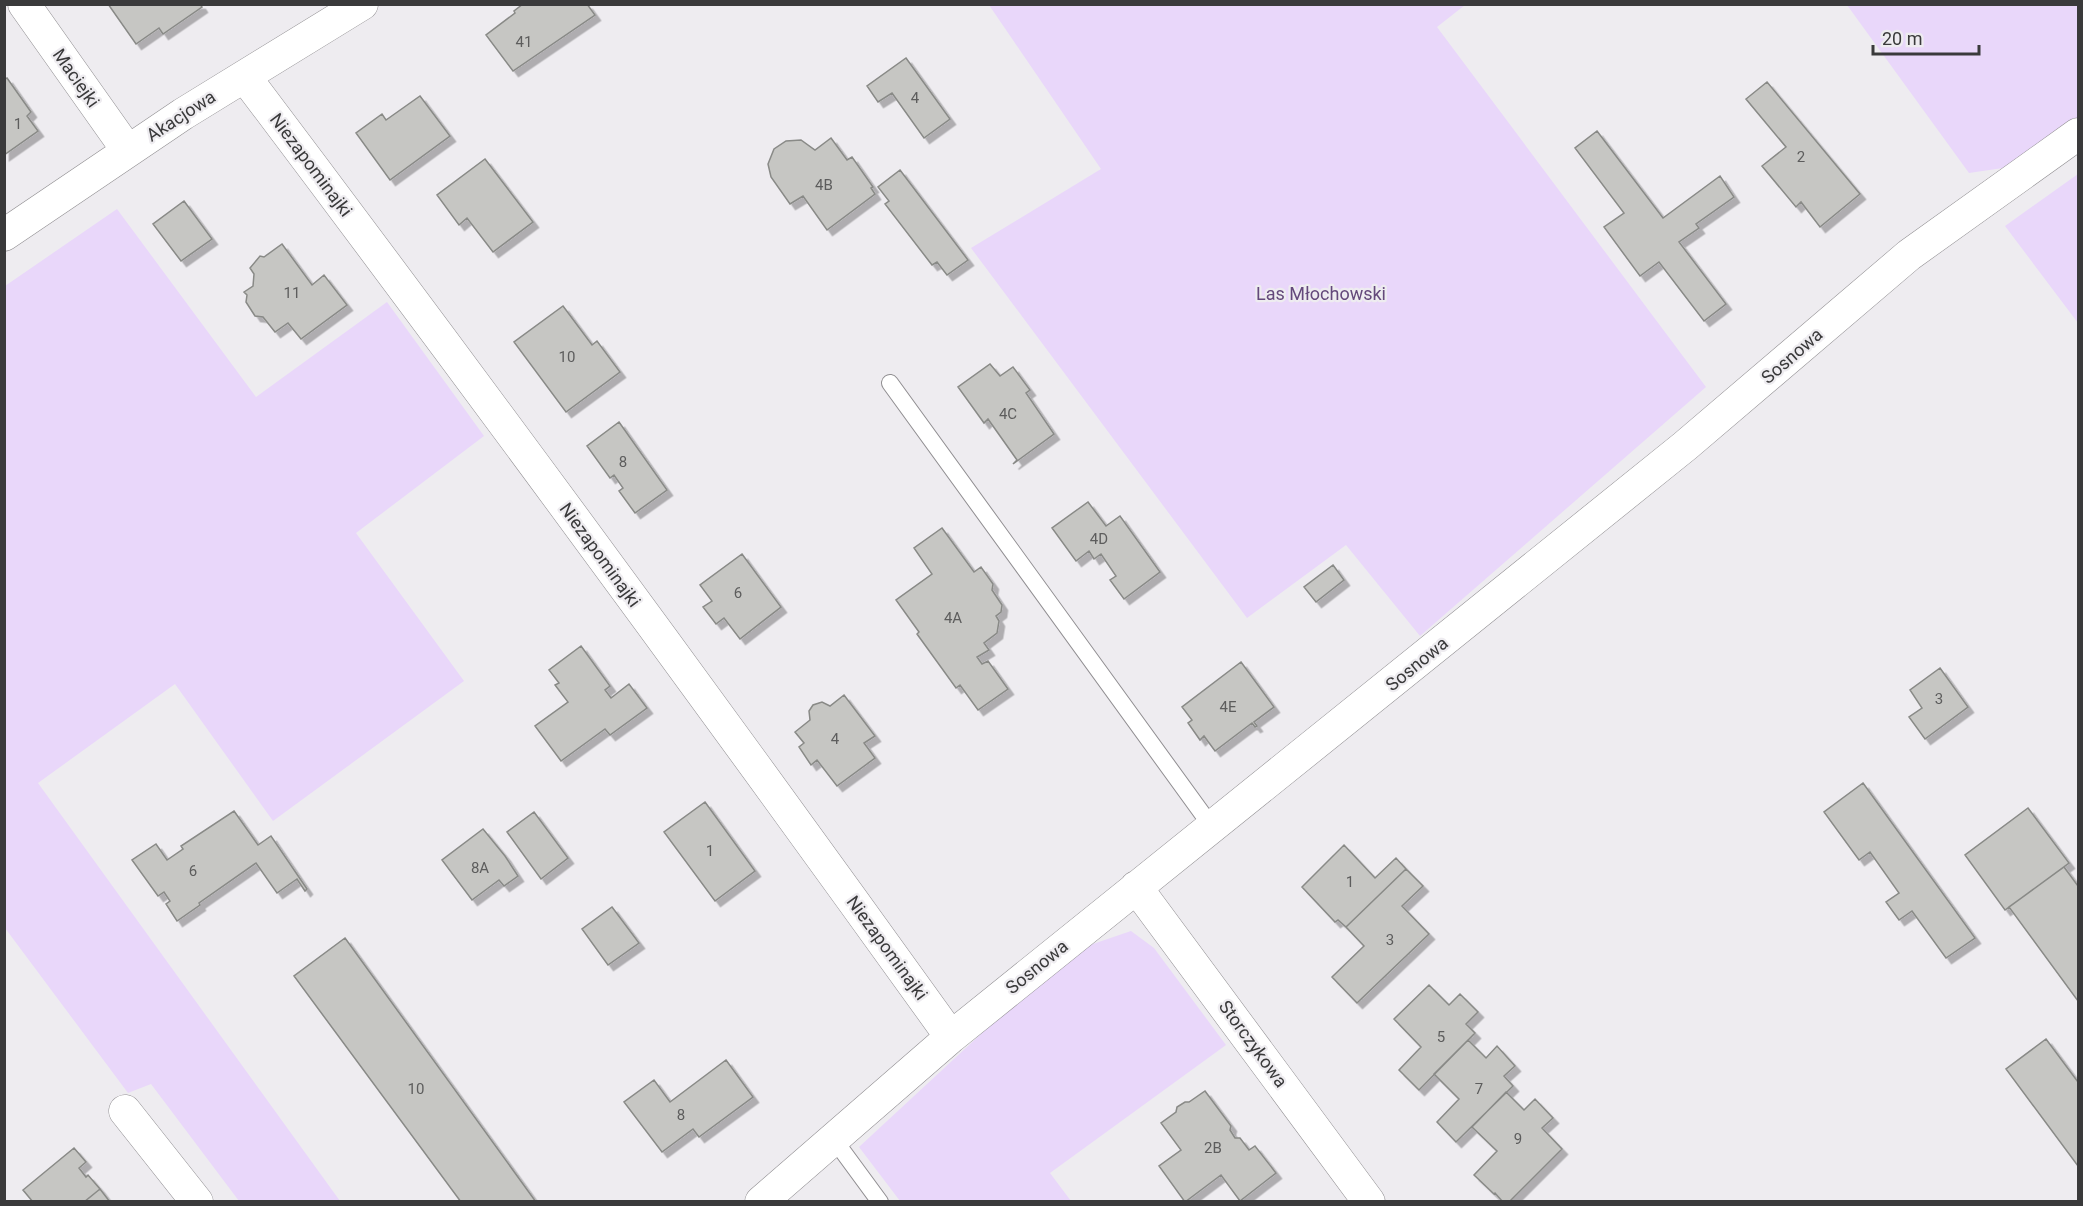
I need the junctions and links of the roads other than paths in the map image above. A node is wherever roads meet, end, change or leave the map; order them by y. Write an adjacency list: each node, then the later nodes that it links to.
1 (24, 4): 5 (street, Maciejki)
2 (362, 4): 3 (street, Akacjowa)
3 (244, 77): 5 (street, Akacjowa); 10 (street, Niezapominajki)
4 (2079, 134): 8 (street, Sosnowa)
5 (128, 150): 6 (street, Akacjowa)
6 (4, 235)
7 (890, 383): 8 (lane)
8 (1212, 828): 9 (street, Sosnowa)
9 (1137, 887): 10 (street, Sosnowa); 16 (street, Storczykowa)
10 (951, 1037): 12 (street, Sosnowa)
11 (125, 1111): 13 (street)
12 (833, 1138): 14 (street, Sosnowa); 15 (lane)
13 (197, 1202)
14 (761, 1202)
15 (880, 1202)
16 (1369, 1202)

